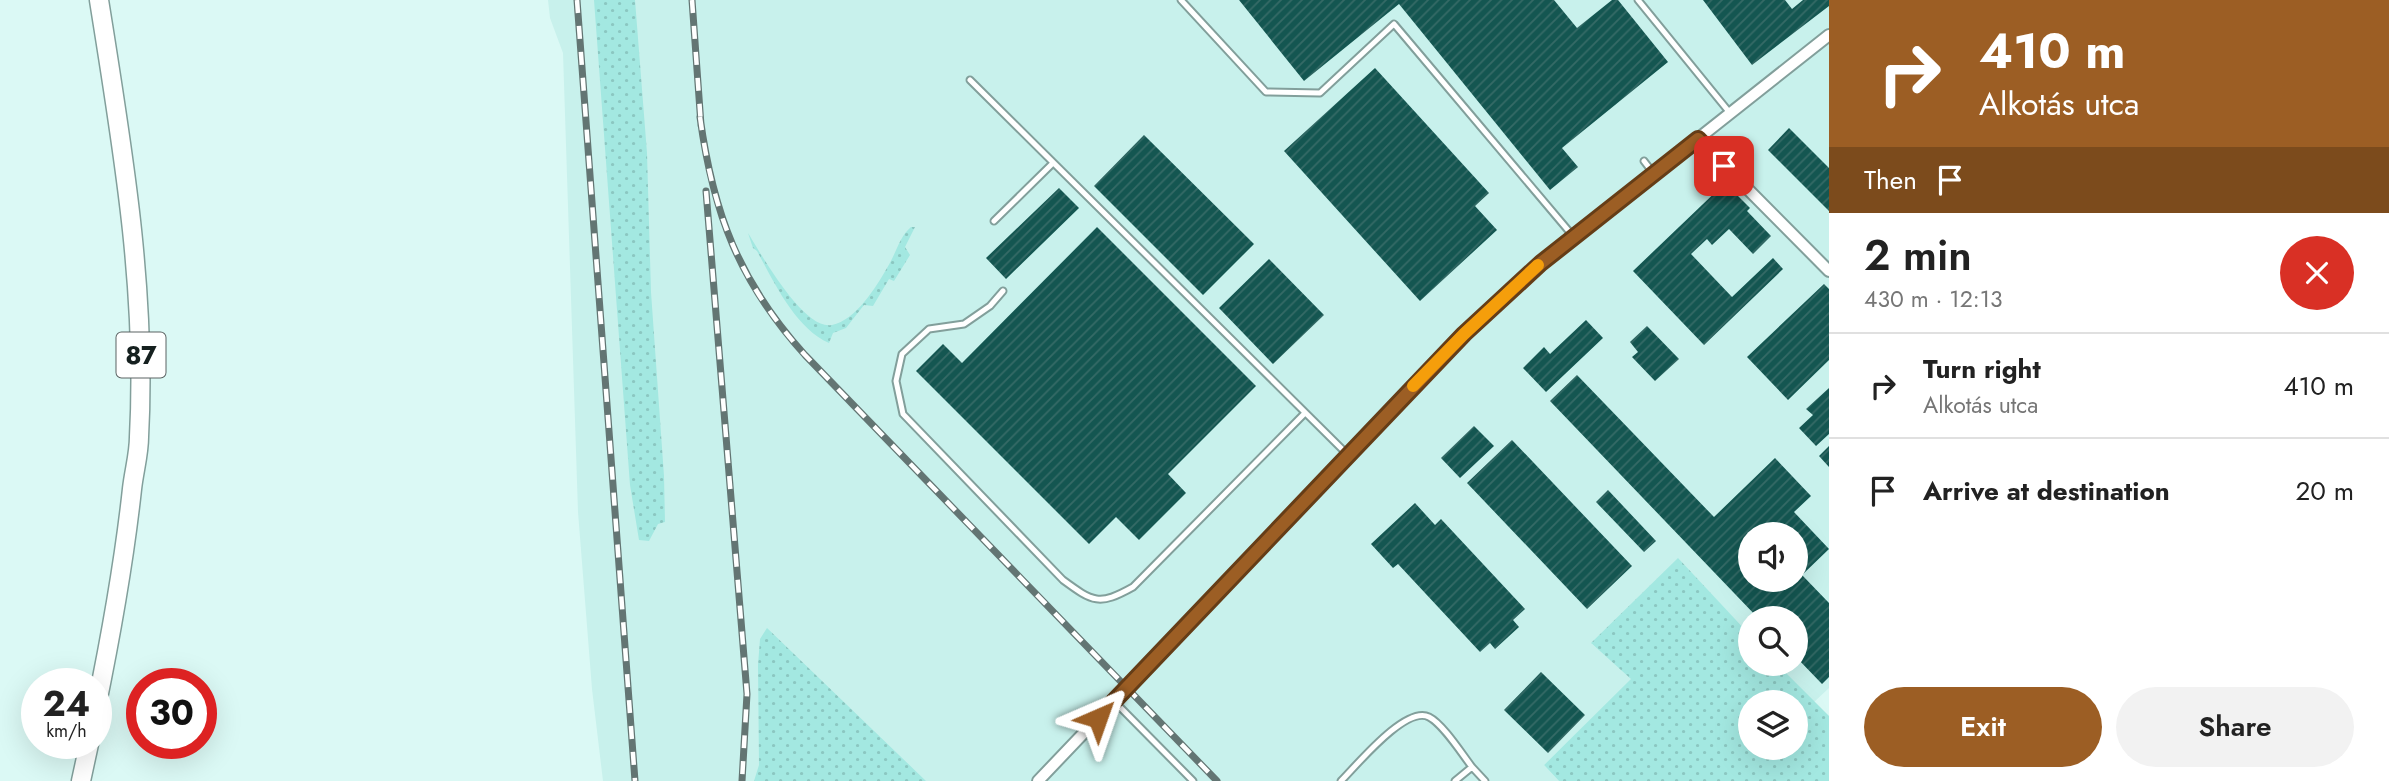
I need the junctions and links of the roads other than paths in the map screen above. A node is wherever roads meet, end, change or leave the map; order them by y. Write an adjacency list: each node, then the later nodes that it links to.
1 (99, 0): 21 (main road, 87)
2 (1181, 0): 16 (lane)
3 (1638, 0): 5 (lane)
4 (1829, 35): 10 (street)
5 (1692, 66): 6 (lane); 8 (lane)
6 (1684, 72)
7 (970, 80): 13 (lane)
8 (1707, 86): 9 (lane); 10 (lane)
9 (1700, 92)
10 (1730, 113): 11 (street)
11 (1698, 139): 14 (street); 17 (street)
12 (1644, 161): 14 (lane)
13 (1053, 163): 15 (lane); 19 (lane)
14 (1654, 174): 16 (street)
15 (994, 221)
16 (1574, 236): 20 (street)
17 (1829, 271)
18 (1003, 291): 19 (lane)
19 (1305, 413): 20 (lane)
20 (1348, 456): 22 (street)
21 (104, 668)
22 (1114, 701): 26 (street); 27 (lane)
23 (86, 759): 25 (main road)
24 (1472, 767): 28 (lane); 29 (lane); 30 (lane)
25 (81, 781)
26 (1038, 781)
27 (1193, 781)
28 (1341, 781)
29 (1455, 781)
30 (1485, 781)

